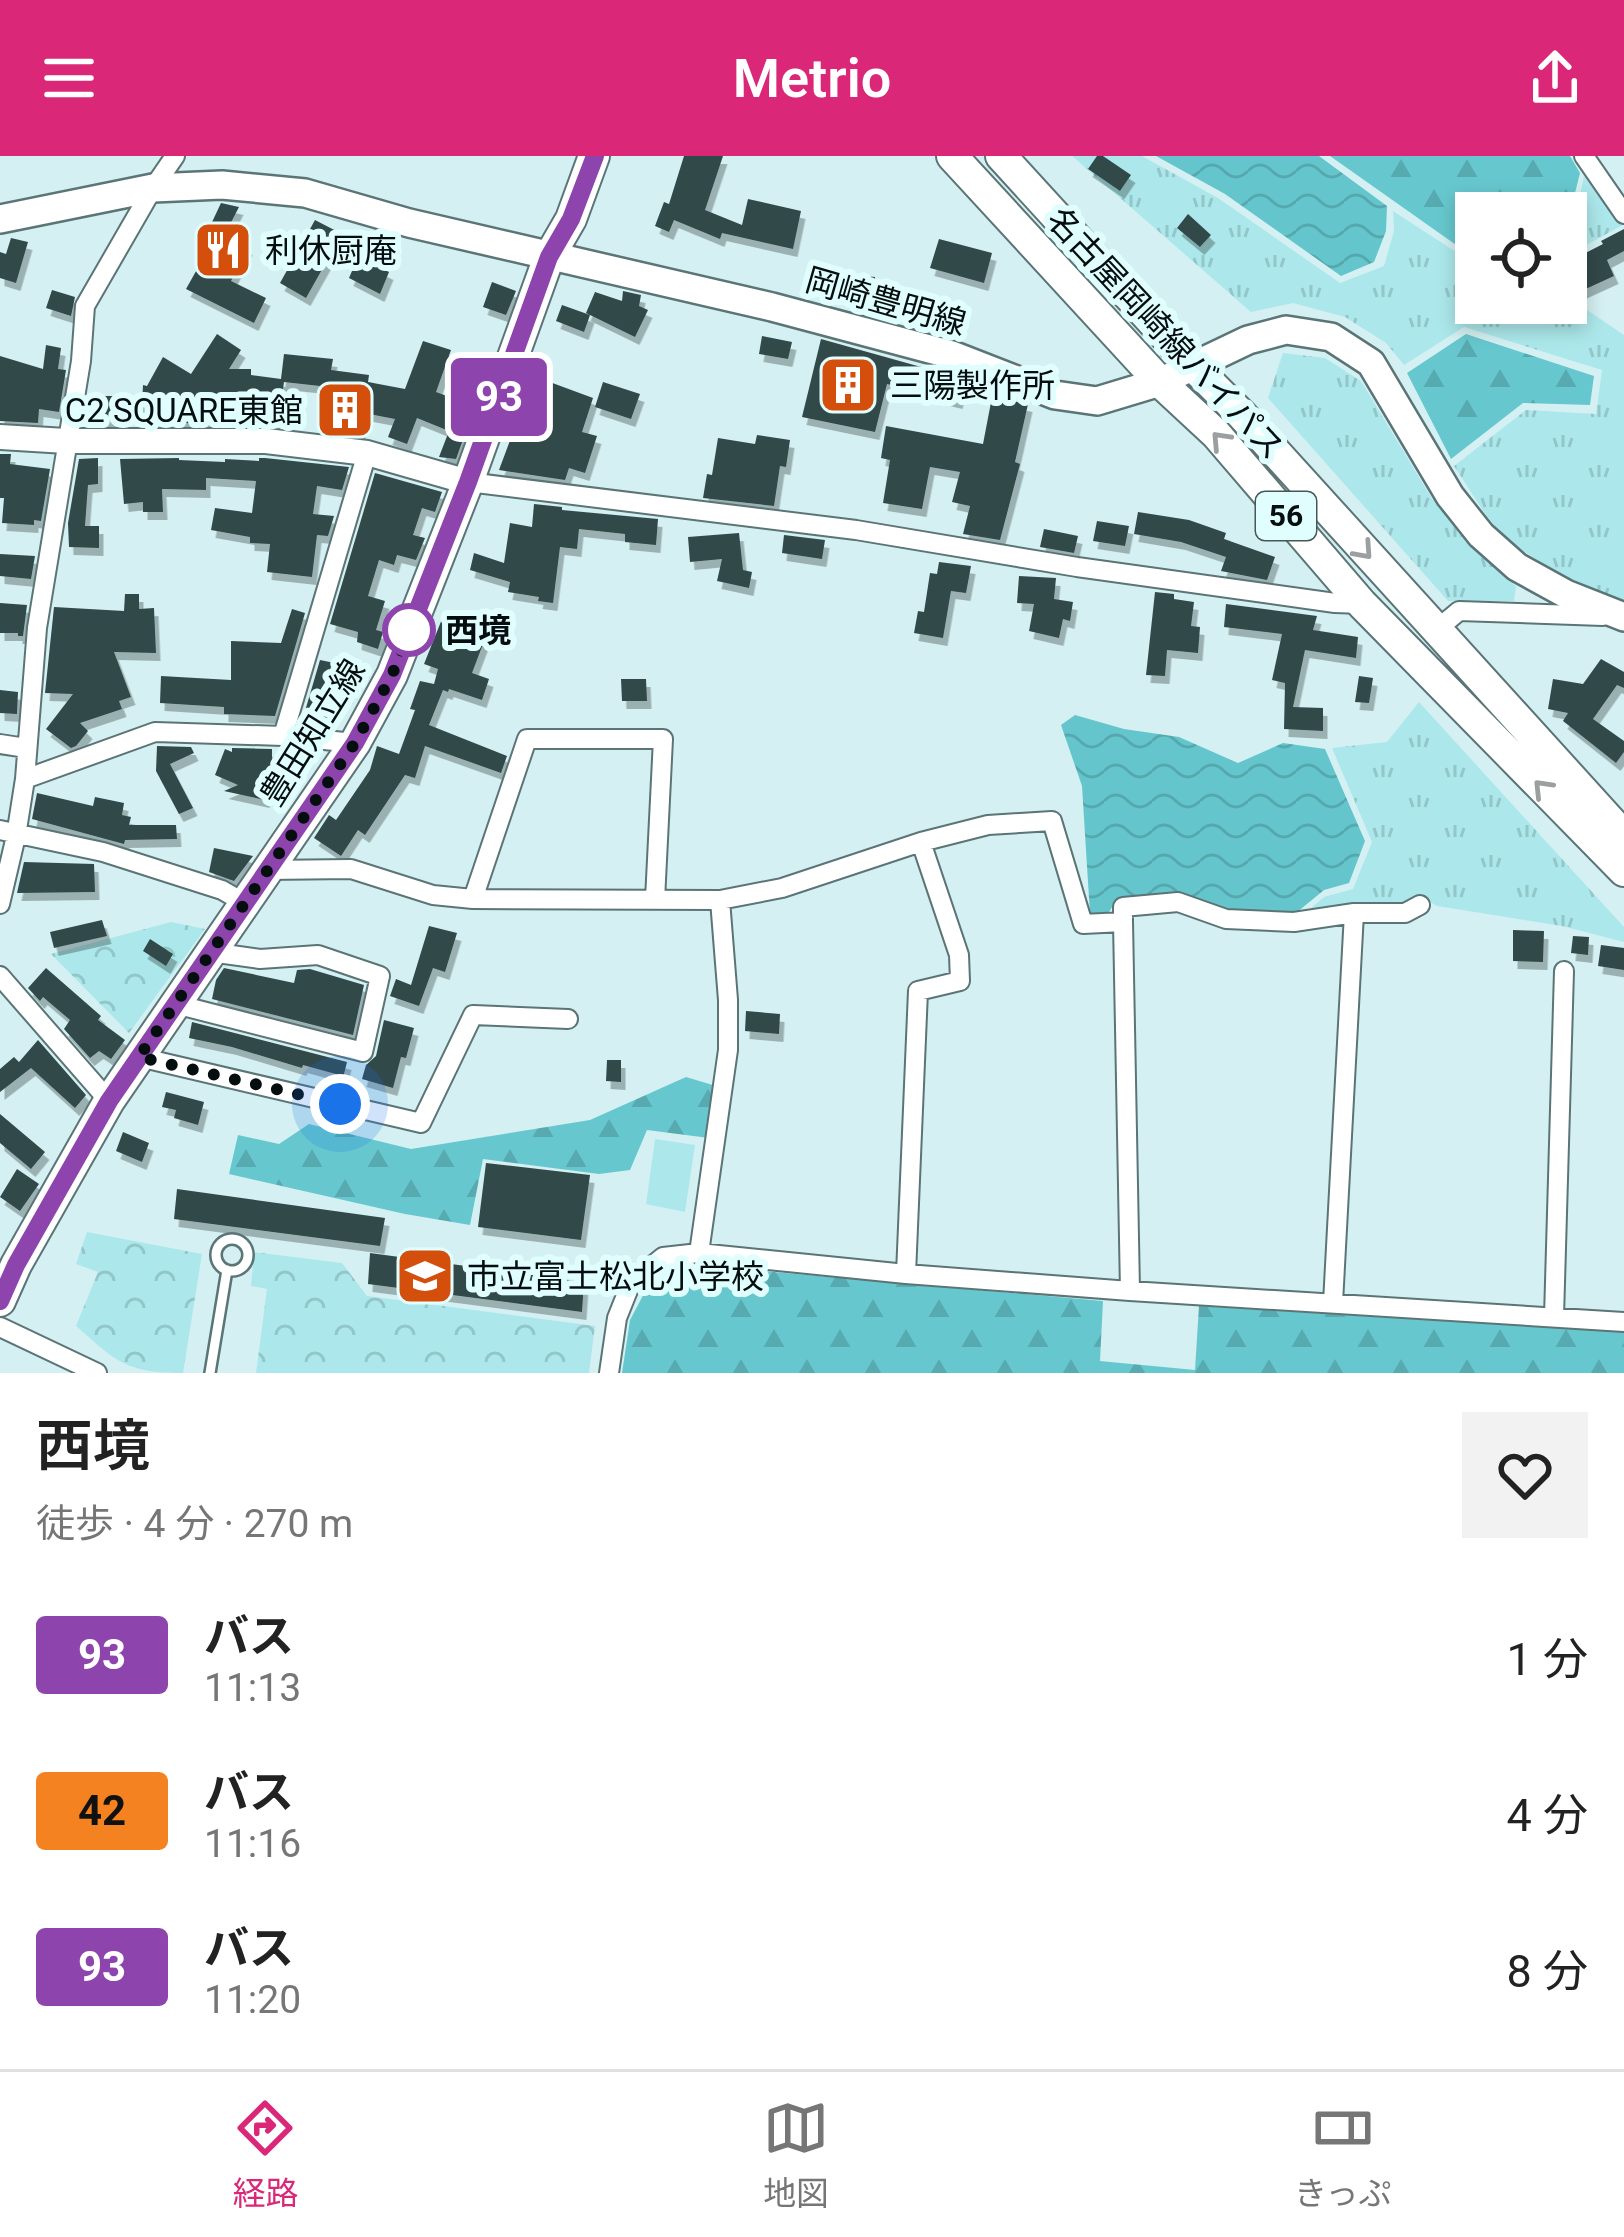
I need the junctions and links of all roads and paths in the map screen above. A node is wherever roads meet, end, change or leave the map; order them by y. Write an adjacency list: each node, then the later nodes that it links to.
1 (175, 156): 6 (street)
2 (595, 156): 9 (main road, 豊田知立線)
3 (952, 156): 11 (main road, 名古屋岡崎線バイパス / 56)
4 (1001, 156): 10 (main road, 名古屋岡崎線バイパス / 56)
5 (1584, 156): 7 (street)
6 (153, 188): 8 (main road, 岡崎豊明線); 9 (main road, 岡崎豊明線); 13 (street)
7 (1624, 214)
8 (0, 219)
9 (549, 257): 11 (main road, 岡崎豊明線); 15 (main road, 豊田知立線)
10 (1192, 365): 11 (main road, 岡崎豊明線); 16 (main road, 岡崎豊明線); 20 (main road, 名古屋岡崎線バイパス / 56, one-way to 20)
11 (1160, 382): 17 (main road, 名古屋岡崎線バイパス / 56, one-way to 11)
12 (0, 437): 13 (street)
13 (66, 441): 14 (street); 24 (street)
14 (367, 453): 15 (street); 21 (street)
15 (468, 482): 17 (street); 22 (main road, 豊田知立線)
16 (1516, 567): 18 (street); 19 (main road, 岡崎豊明線)
17 (1363, 604): 30 (main road, 名古屋岡崎線バイパス / 56, one-way to 17)
18 (1520, 613): 19 (street); 20 (street)
19 (1624, 617)
20 (1436, 631): 27 (main road, 名古屋岡崎線バイパス / 56)
21 (283, 736): 22 (street); 25 (street)
22 (355, 743): 29 (main road, 豊田知立線)
23 (0, 744): 24 (street)
24 (26, 748): 25 (street)
25 (25, 778): 26 (street)
26 (8, 833): 34 (street); 35 (street)
27 (1624, 836)
28 (921, 842): 33 (street); 38 (street); 49 (street)
29 (266, 870): 31 (street); 34 (main road, 豊田知立線)
30 (1624, 871)
31 (473, 898): 32 (street); 32 (street)
32 (655, 900): 33 (street)
33 (720, 900): 46 (street)
34 (244, 902): 39 (main road, 豊田知立線)
35 (0, 904)
36 (1420, 905): 37 (street)
37 (1354, 914): 38 (street); 52 (street)
38 (1123, 922): 50 (street)
39 (210, 952): 42 (main road, 豊田知立線); 42 (street)
40 (1564, 971): 53 (street)
41 (0, 976): 45 (street)
42 (175, 1004): 44 (main road, 豊田知立線)
43 (568, 1019): 44 (street)
44 (139, 1057): 45 (main road, 豊田知立線)
45 (109, 1101): 47 (main road, 豊田知立線)
46 (699, 1253): 49 (street); 58 (street)
47 (8, 1258): 51 (main road, 豊田知立線)
48 (227, 1270): 57 (lane)
49 (906, 1274): 50 (street)
50 (1130, 1291): 52 (street)
51 (0, 1301)
52 (1333, 1303): 53 (street)
53 (1554, 1317): 54 (street)
54 (1624, 1322)
55 (0, 1327): 56 (street)
56 (97, 1373)
57 (210, 1373)
58 (609, 1373)

